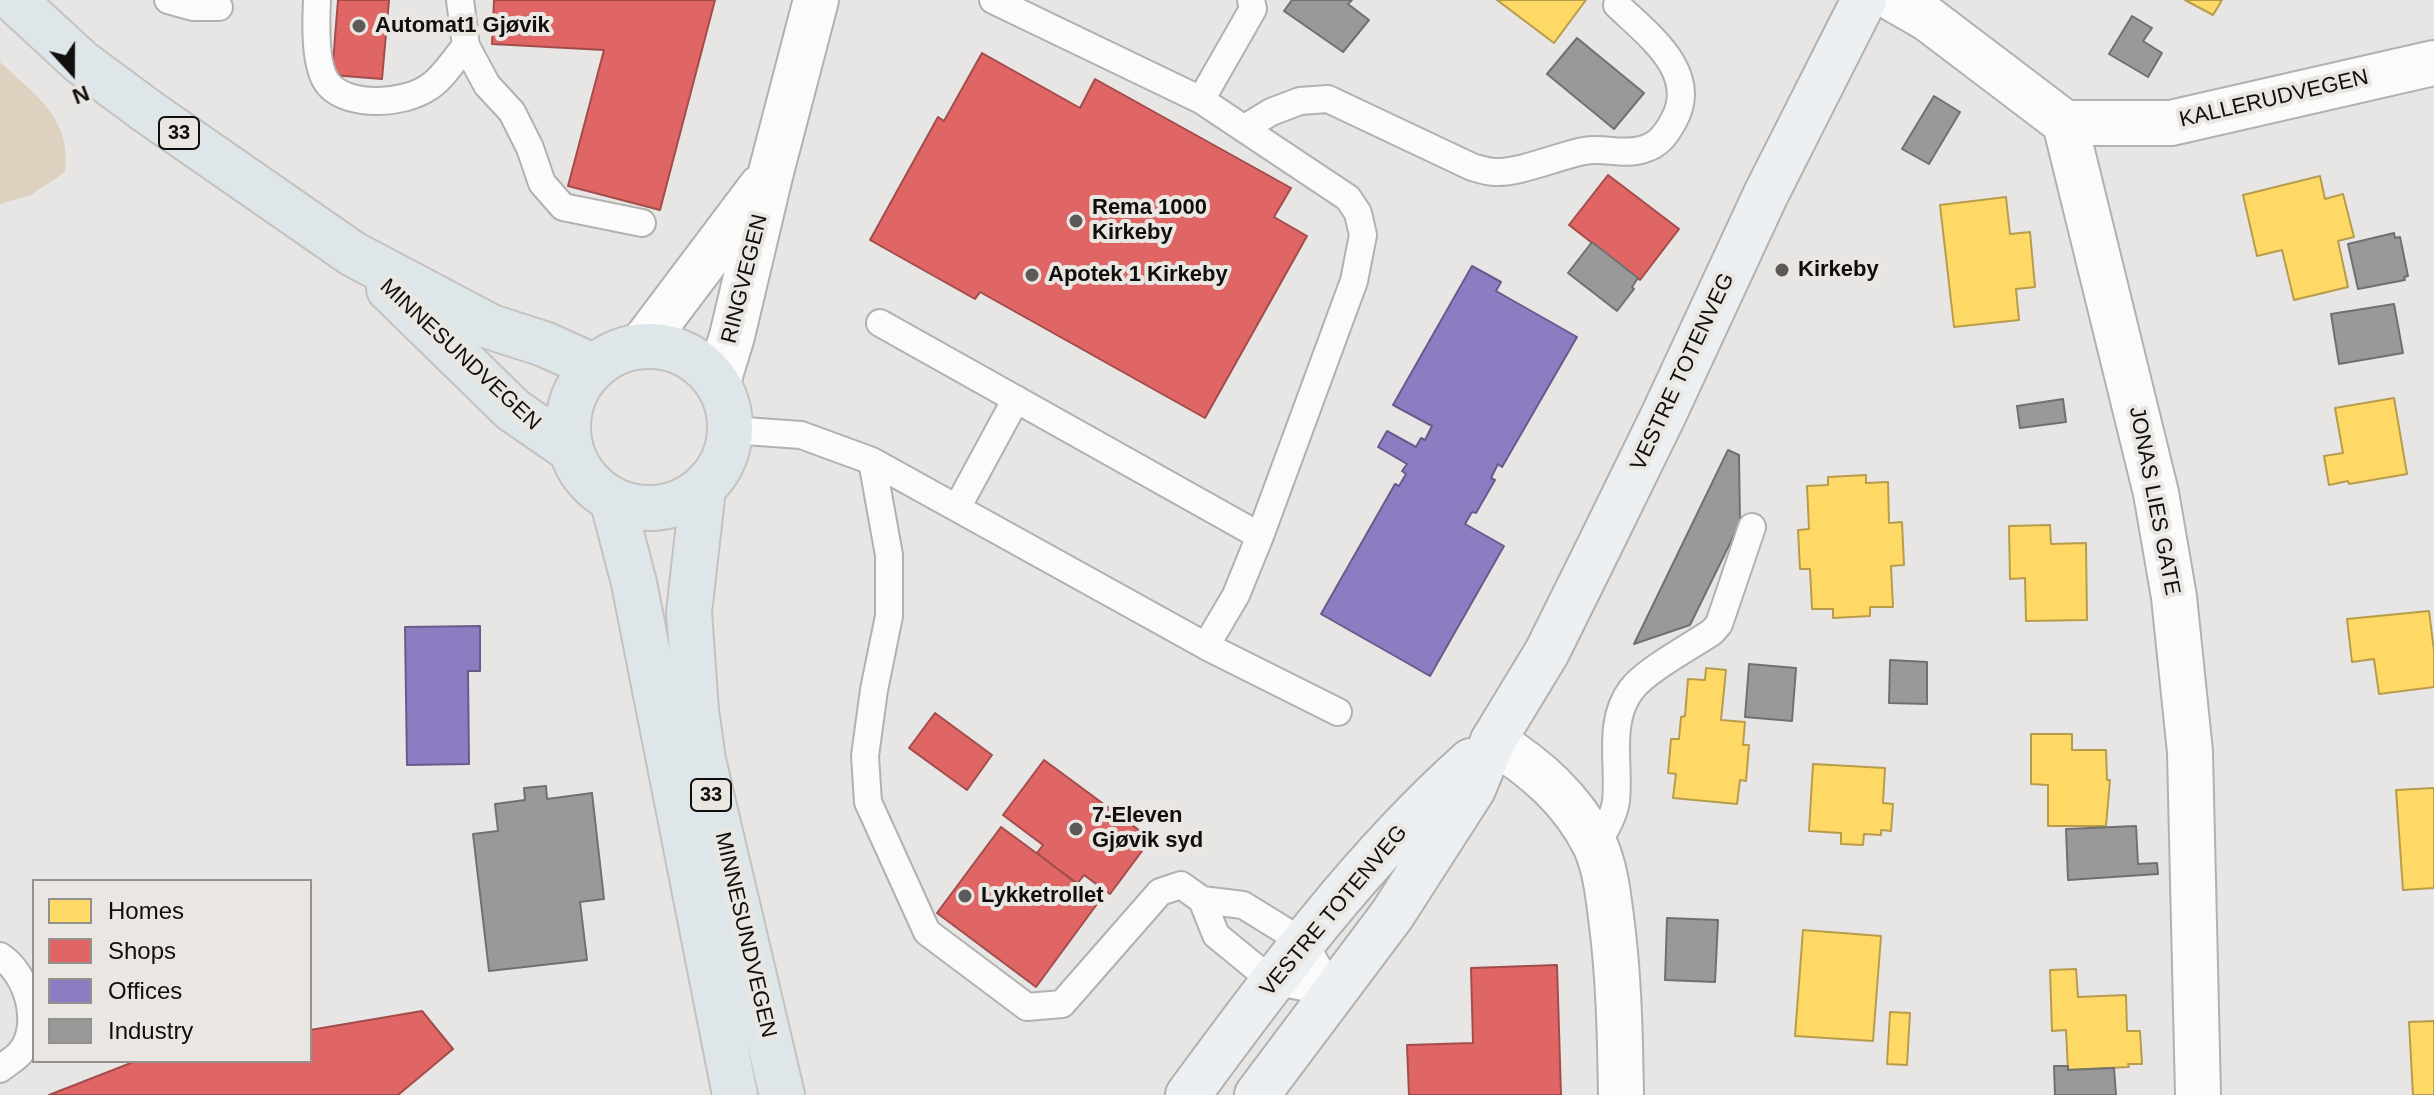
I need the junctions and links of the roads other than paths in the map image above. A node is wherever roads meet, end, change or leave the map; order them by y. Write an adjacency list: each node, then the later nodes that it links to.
1 (14, 0): 19 (main road, MINNESUNDVEGEN / 33)
2 (168, 0): 11 (lane)
3 (317, 0): 12 (lane)
4 (460, 0): 12 (lane)
5 (816, 0): 17 (street, RINGVEGEN)
6 (993, 0): 14 (lane)
7 (1251, 0): 14 (lane)
8 (1864, 0): 35 (main road, VESTRE TOTENVEG)
9 (1895, 0): 15 (street)
10 (1617, 5): 16 (lane)
11 (219, 7)
12 (466, 46): 18 (lane)
13 (2434, 63): 15 (street, KALLERUDVEGEN)
14 (1201, 100): 16 (lane)
15 (2065, 123): 48 (street, JONAS LIES GATE)
16 (1245, 128): 32 (lane)
17 (770, 176): 21 (street, RINGVEGEN); 23 (street, RINGVEGEN)
18 (642, 223)
19 (353, 254): 22 (main road, MINNESUNDVEGEN / 33); 26 (main road, MINNESUNDVEGEN / 33)
20 (880, 323): 24 (lane)
21 (642, 345): 22 (main road, MINNESUNDVEGEN); 23 (main road)
22 (595, 367): 26 (main road, MINNESUNDVEGEN)
23 (718, 382): 25 (main road)
24 (1016, 399): 30 (lane); 32 (lane)
25 (731, 430): 27 (lane); 28 (main road, MINNESUNDVEGEN / 33)
26 (571, 450): 29 (main road, MINNESUNDVEGEN / 33)
27 (872, 461): 30 (lane); 37 (lane)
28 (703, 489): 29 (main road, MINNESUNDVEGEN / 33); 44 (main road, MINNESUNDVEGEN / 33)
29 (612, 499): 43 (main road, MINNESUNDVEGEN / 33)
30 (957, 508): 33 (lane)
31 (1752, 527): 36 (lane)
32 (1260, 536): 33 (lane)
33 (1206, 646): 34 (lane)
34 (1338, 712)
35 (1493, 741): 36 (street); 38 (main road, VESTRE TOTENVEG); 41 (main road, VESTRE TOTENVEG)
36 (1595, 846): 47 (street)
37 (1202, 900): 38 (lane); 40 (lane)
38 (1303, 942): 40 (main road, VESTRE TOTENVEG); 41 (lane)
39 (0, 956): 42 (lane)
40 (1272, 981): 41 (lane); 45 (main road, VESTRE TOTENVEG)
41 (1334, 993): 46 (main road, VESTRE TOTENVEG)
42 (0, 1069)
43 (735, 1095)
44 (782, 1095)
45 (1188, 1095)
46 (1257, 1095)
47 (1621, 1095)
48 (2198, 1095)

